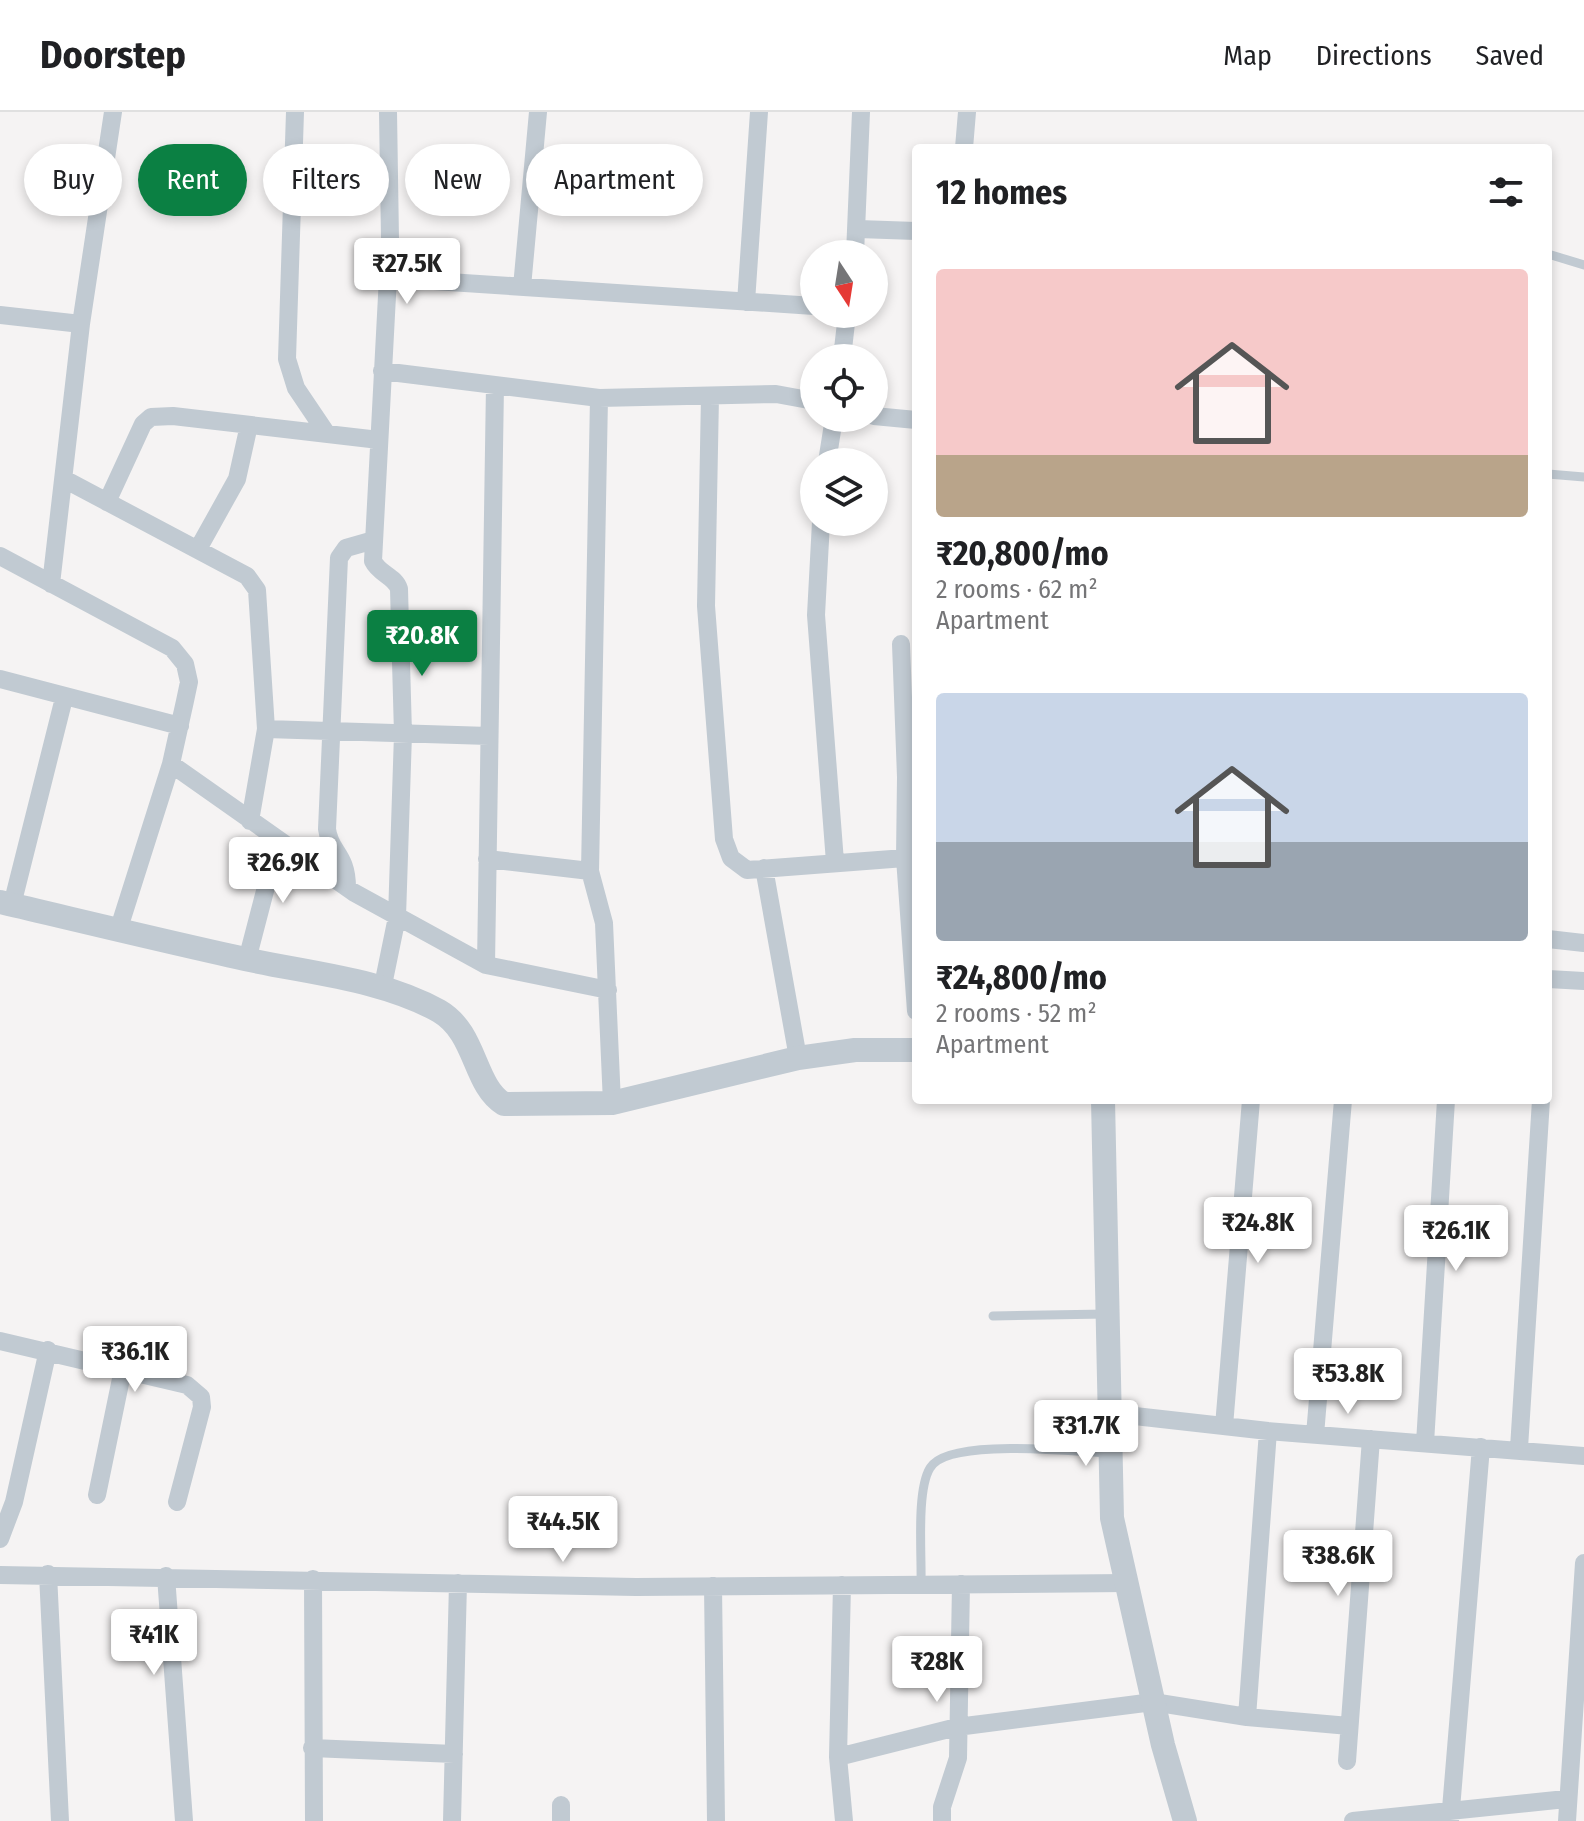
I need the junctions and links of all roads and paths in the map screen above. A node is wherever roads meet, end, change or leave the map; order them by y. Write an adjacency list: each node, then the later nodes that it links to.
1 (113, 112): 19 (street)
2 (295, 112): 28 (street)
3 (388, 112): 14 (street)
4 (538, 112): 15 (street)
5 (759, 112): 16 (street)
6 (861, 112): 9 (street)
7 (967, 112): 8 (street)
8 (964, 144)
9 (858, 229): 10 (street); 11 (street)
10 (912, 231)
11 (857, 240)
12 (1552, 255): 13 (lane)
13 (1584, 265)
14 (388, 278): 15 (street); 20 (street)
15 (522, 287): 16 (street)
16 (746, 302): 17 (street)
17 (800, 305)
18 (0, 315): 19 (street)
19 (81, 324): 32 (street)
20 (382, 371): 21 (street); 29 (street)
21 (495, 385): 23 (street); 46 (street)
22 (710, 396): 23 (street); 24 (street); 53 (street)
23 (599, 398): 54 (street)
24 (800, 398)
25 (888, 417): 26 (street)
26 (912, 420)
27 (249, 425): 28 (street); 33 (street); 36 (street)
28 (327, 434): 29 (street)
29 (379, 440): 35 (street)
30 (1552, 474): 31 (lane)
31 (1584, 477)
32 (64, 479): 33 (street); 38 (street)
33 (107, 502): 36 (street)
34 (820, 536): 52 (street)
35 (374, 540): 44 (street); 45 (street)
36 (198, 549): 43 (street)
37 (0, 556): 38 (street)
38 (51, 584): 42 (street)
39 (901, 644): 50 (street)
40 (0, 679): 41 (street)
41 (64, 698): 42 (street); 57 (street)
42 (180, 726): 47 (street)
43 (266, 729): 44 (street); 48 (street)
44 (331, 731): 45 (street); 56 (street)
45 (403, 734): 46 (street); 59 (street)
46 (489, 736): 51 (street)
47 (171, 764): 48 (street); 60 (street)
48 (250, 821): 49 (street)
49 (278, 841): 56 (street); 63 (street)
50 (905, 858): 52 (street); 55 (street)
51 (487, 859): 54 (street); 64 (street)
52 (835, 862): 53 (street)
53 (764, 868): 70 (street)
54 (590, 871): 68 (street)
55 (911, 886): 58 (street)
56 (347, 888): 59 (street)
57 (6, 904): 60 (street)
58 (912, 911)
59 (397, 917): 64 (street); 67 (street)
60 (119, 928): 63 (street)
61 (1552, 939): 62 (street)
62 (1584, 943)
63 (247, 960): 67 (street)
64 (486, 965): 68 (street)
65 (1552, 981): 66 (street)
66 (1584, 981)
67 (382, 990): 71 (street)
68 (608, 990): 71 (street)
69 (912, 1050): 70 (street)
70 (798, 1058): 71 (street)
71 (612, 1103)
72 (1103, 1104): 77 (street)
73 (1251, 1104): 83 (street)
74 (1343, 1104): 85 (street)
75 (1446, 1104): 87 (street)
76 (1541, 1104): 89 (street)
77 (1106, 1314): 78 (lane); 82 (street)
78 (993, 1316)
79 (0, 1341): 80 (street)
80 (48, 1350): 81 (street); 94 (street)
81 (123, 1369): 92 (street); 93 (street)
82 (1108, 1413): 83 (street); 90 (street)
83 (1224, 1426): 84 (street)
84 (1268, 1431): 85 (street); 107 (street)
85 (1315, 1435): 86 (street)
86 (1371, 1439): 87 (street); 108 (street)
87 (1425, 1443): 88 (street)
88 (1481, 1447): 89 (street); 115 (street)
89 (1519, 1448): 91 (street)
90 (1109, 1453): 101 (street); 102 (lane)
91 (1584, 1456)
92 (97, 1495)
93 (177, 1502)
94 (0, 1539)
95 (1584, 1563): 114 (street)
96 (48, 1574): 97 (street); 98 (street); 116 (street)
97 (0, 1575)
98 (166, 1576): 99 (street); 117 (street)
99 (313, 1579): 100 (street); 110 (street)
100 (458, 1583): 105 (street); 111 (street)
101 (1127, 1583): 103 (street); 106 (street)
102 (921, 1584): 103 (street); 104 (street)
103 (961, 1584): 109 (street)
104 (842, 1585): 105 (street); 112 (street)
105 (713, 1586): 120 (street)
106 (1153, 1702): 107 (street); 109 (street); 123 (street)
107 (1247, 1717): 108 (street)
108 (1349, 1726): 113 (street)
109 (957, 1727): 112 (street); 122 (street)
110 (312, 1748): 111 (street); 118 (street)
111 (454, 1754): 119 (street)
112 (838, 1757): 121 (street)
113 (1347, 1761)
114 (1566, 1799): 115 (street); 125 (street)
115 (1449, 1816): 124 (street)
116 (60, 1821)
117 (184, 1821)
118 (314, 1821)
119 (452, 1821)
120 (716, 1821)
121 (844, 1821)
122 (942, 1821)
123 (1185, 1821)
124 (1353, 1821)
125 (1567, 1821)

